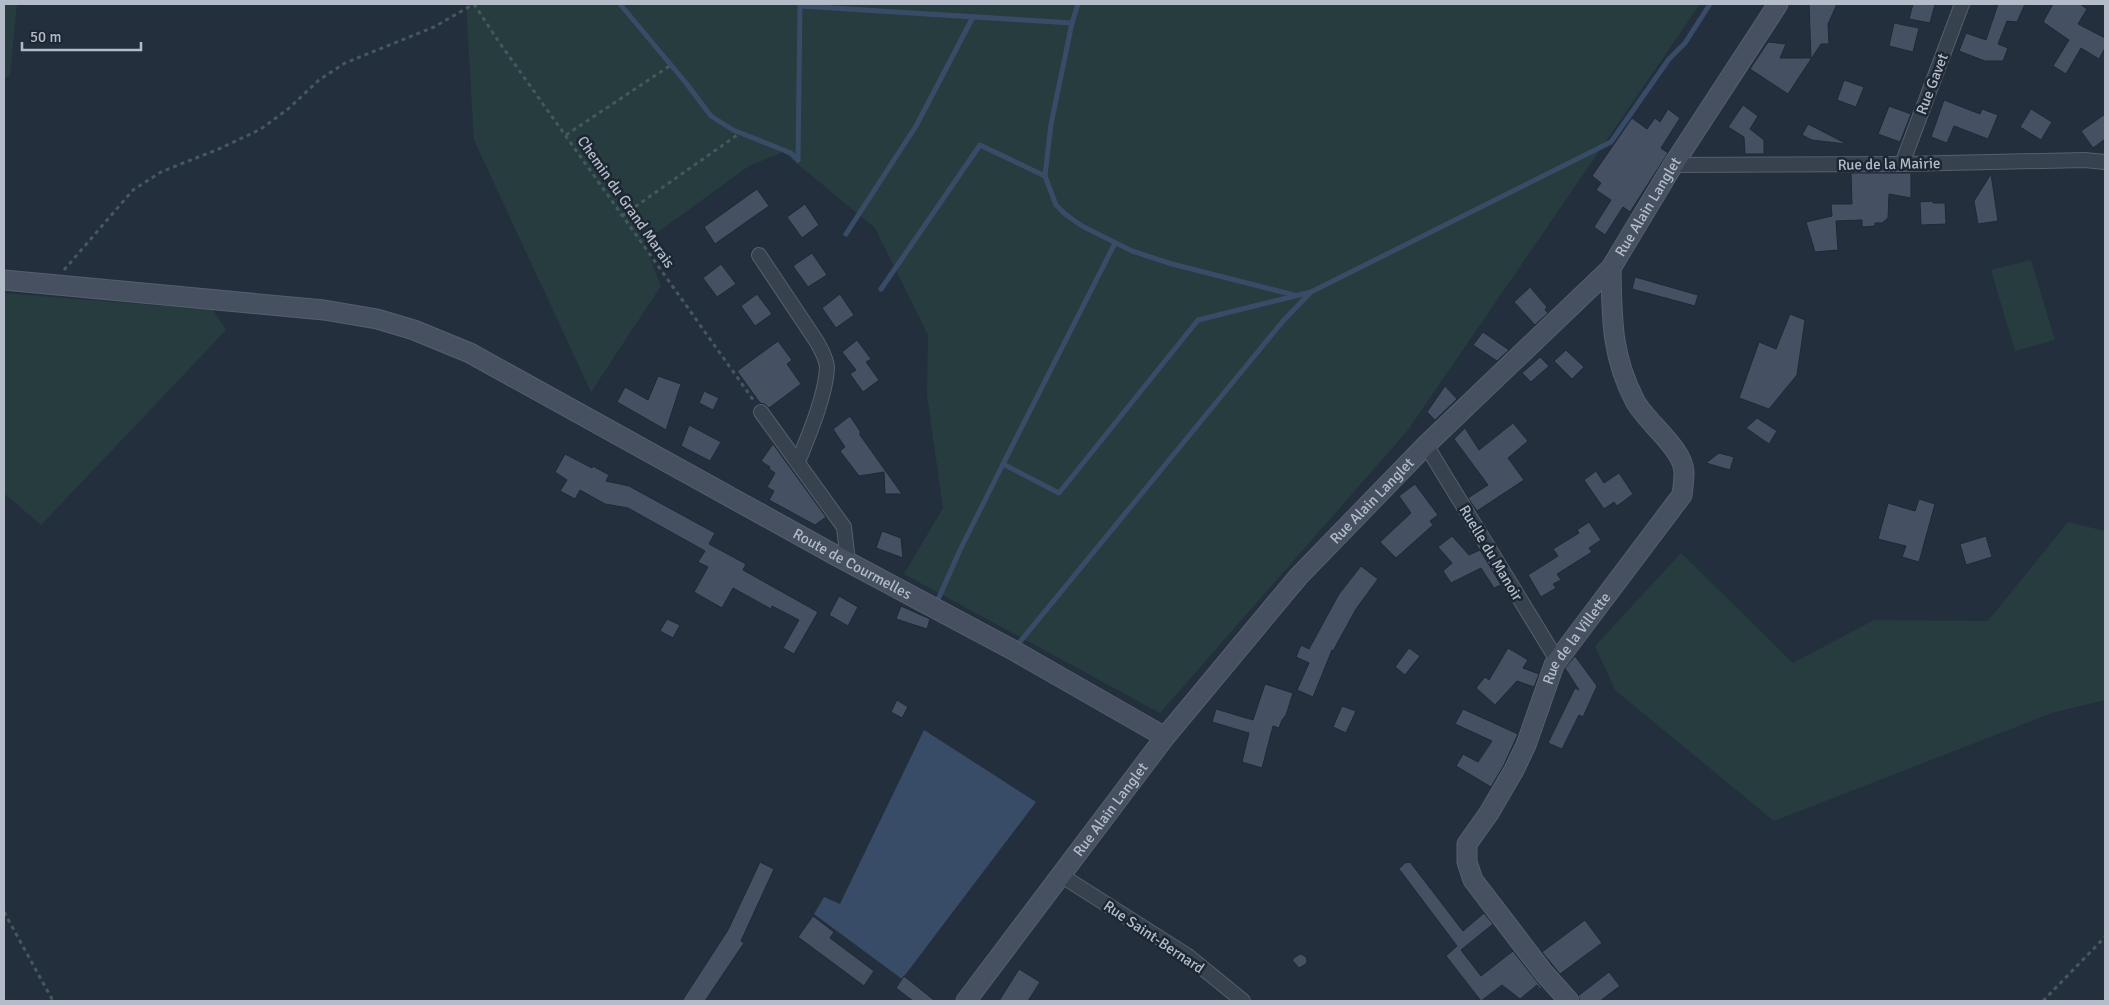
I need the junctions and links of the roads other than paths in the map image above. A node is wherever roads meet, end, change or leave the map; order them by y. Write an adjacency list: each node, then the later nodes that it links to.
1 (1962, 4): 4 (street, Rue Gavet)
2 (1773, 5): 5 (street, Rue Alain Langlet)
3 (2105, 162): 4 (street, Rue de la Mairie)
4 (1902, 164): 5 (street, Rue de la Mairie)
5 (1674, 165): 7 (street, Rue Alain Langlet)
6 (759, 255): 11 (street)
7 (1611, 268): 10 (street, Rue Alain Langlet); 13 (street, Rue de la Villette)
8 (4, 280): 12 (street, Route de Courmelles)
9 (761, 412): 11 (street)
10 (1426, 445): 13 (street, Ruelle du Manoir); 14 (street, Rue Alain Langlet)
11 (798, 462): 12 (street)
12 (848, 562): 14 (street, Route de Courmelles)
13 (1557, 660): 18 (street, Rue de la Villette)
14 (1165, 737): 15 (street, Rue Alain Langlet)
15 (1062, 876): 16 (street, Rue Alain Langlet); 17 (street, Rue Saint-Bernard)
16 (966, 1001)
17 (1243, 1001)
18 (1569, 1001)

